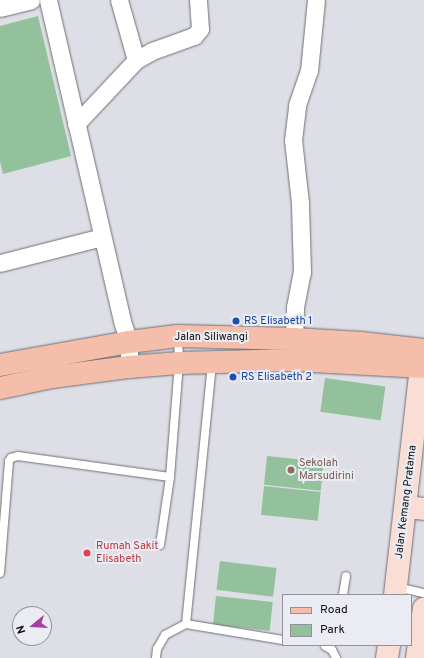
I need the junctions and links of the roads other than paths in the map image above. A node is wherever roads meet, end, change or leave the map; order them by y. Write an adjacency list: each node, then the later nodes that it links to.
1 (30, 0): 6 (street)
2 (48, 0): 8 (street)
3 (119, 0): 7 (street)
4 (198, 0): 7 (street)
5 (316, 0): 12 (street)
6 (6, 4)
7 (136, 60): 8 (street)
8 (76, 124): 9 (street)
9 (102, 237): 10 (street); 13 (street)
10 (0, 263)
11 (178, 336): 12 (main road, Jalan Siliwangi); 13 (main road, Jalan Siliwangi); 16 (lane)
12 (294, 339): 15 (main road, Jalan Siliwangi)
13 (129, 342): 17 (main road, Jalan Siliwangi); 18 (street)
14 (212, 362): 15 (main road); 16 (main road); 30 (lane)
15 (423, 362): 20 (street, Jalan Kemang Pratama)
16 (179, 363): 18 (main road); 21 (lane)
17 (0, 365)
18 (129, 366): 19 (main road)
19 (0, 388)
20 (421, 395): 22 (street, Jalan Kemang Pratama)
21 (170, 477): 23 (lane); 24 (lane)
22 (415, 508): 26 (street, Jalan Kemang Pratama)
23 (160, 545)
24 (0, 573)
25 (346, 576): 28 (lane)
26 (395, 591): 27 (lane)
27 (424, 593)
28 (343, 594)
29 (419, 617): 37 (street)
30 (186, 624): 31 (lane); 34 (lane)
31 (282, 640)
32 (326, 646): 35 (lane)
33 (389, 646): 36 (street)
34 (156, 658)
35 (336, 658)
36 (387, 658)
37 (417, 658)

